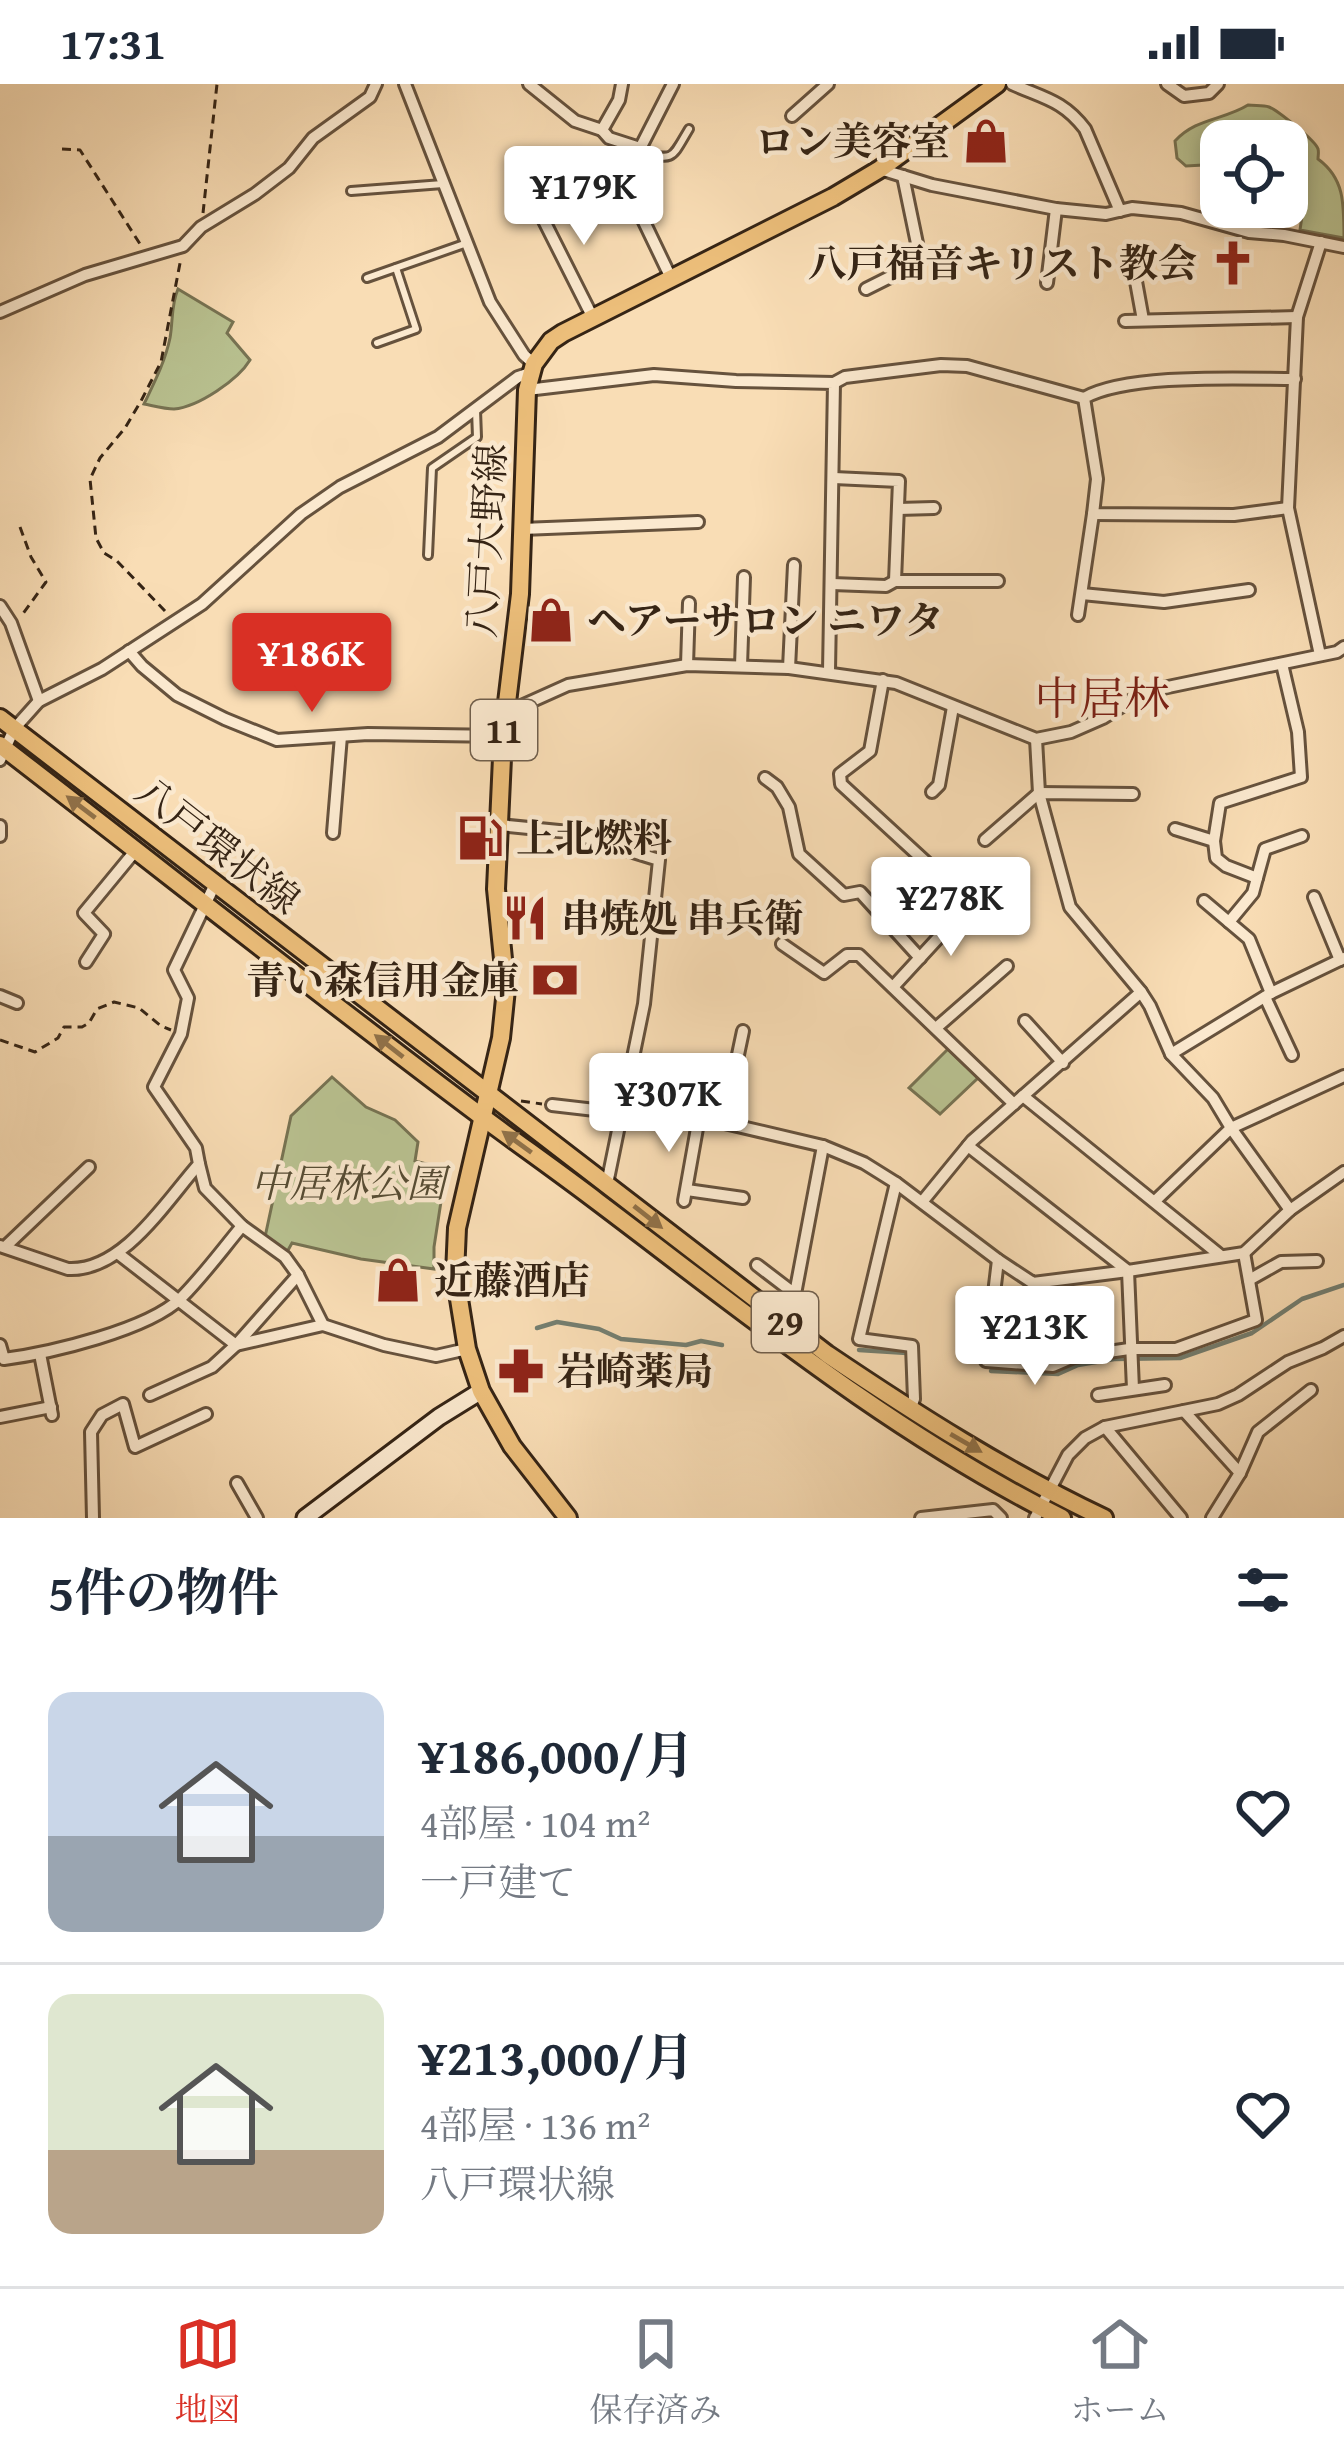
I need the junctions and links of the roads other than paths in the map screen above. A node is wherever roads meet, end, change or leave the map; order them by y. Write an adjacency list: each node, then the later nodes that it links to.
1 (376, 84): 33 (street)
2 (405, 84): 18 (street)
3 (529, 84): 13 (street)
4 (622, 84): 13 (street)
5 (673, 84): 14 (street)
6 (828, 84): 11 (street)
7 (1012, 84): 23 (street)
8 (1166, 84): 9 (street)
9 (1218, 84)
10 (989, 86): 15 (main road)
11 (792, 116)
12 (688, 129): 14 (lane)
13 (602, 130): 14 (street)
14 (639, 150): 17 (street)
15 (880, 169): 16 (street); 30 (main road)
16 (903, 176): 22 (street); 32 (street)
17 (625, 180): 19 (lane); 30 (street)
18 (444, 183): 20 (lane); 25 (street)
19 (591, 190)
20 (351, 191)
21 (534, 201): 34 (street)
22 (1056, 209): 23 (street); 31 (street)
23 (1120, 211): 24 (street)
24 (1322, 242): 26 (street); 35 (street)
25 (467, 243): 27 (lane); 39 (street)
26 (1344, 247)
27 (396, 268): 29 (lane); 38 (lane)
28 (1135, 276): 36 (street)
29 (367, 278)
30 (671, 278): 34 (main road)
31 (1047, 283)
32 (866, 289)
33 (0, 313)
34 (592, 316): 39 (main road)
35 (1297, 317): 36 (street); 40 (street)
36 (1143, 320): 37 (street)
37 (1125, 321)
38 (377, 343)
39 (530, 376): 41 (street); 43 (street); 50 (main road, 八戸大野線 / 11)
40 (1294, 379): 42 (street); 46 (street)
41 (834, 382): 42 (street); 44 (street)
42 (1084, 398): 48 (street)
43 (476, 410): 51 (lane); 63 (street)
44 (834, 478): 47 (street); 56 (street)
45 (934, 508): 47 (street)
46 (1288, 508): 48 (street); 64 (street)
47 (898, 509): 54 (street)
48 (1093, 514): 58 (street)
49 (698, 522): 50 (street)
50 (522, 529): 73 (main road, 八戸大野線 / 11)
51 (428, 555)
52 (794, 565): 68 (street)
53 (744, 577): 67 (street)
54 (895, 581): 55 (street); 56 (street)
55 (998, 581)
56 (832, 584): 69 (street)
57 (1250, 590): 58 (street)
58 (1082, 594): 61 (street)
59 (689, 603): 66 (street)
60 (0, 606): 71 (street)
61 (1078, 615)
62 (1344, 647): 64 (street)
63 (129, 651): 71 (street); 75 (street)
64 (1320, 655): 65 (street)
65 (1282, 664): 77 (street); 90 (street)
66 (688, 665): 67 (street); 73 (street)
67 (740, 666): 68 (street)
68 (789, 668): 69 (street)
69 (829, 671): 70 (street)
70 (883, 680): 72 (street); 92 (street)
71 (40, 700): 74 (street)
72 (953, 707): 77 (street); 80 (street)
73 (507, 708): 76 (main road, 八戸大野線 / 11)
74 (7, 724): 78 (street); 94 (main road, 八戸環状線 / 29)
75 (341, 736): 76 (street); 86 (street)
76 (503, 736): 84 (main road, 八戸大野線 / 11)
77 (1036, 739): 81 (street)
78 (2, 751): 91 (main road, 八戸環状線 / 29, one-way to 78)
79 (765, 778): 101 (street)
80 (932, 792)
81 (1039, 793): 82 (street); 89 (street); 107 (street)
82 (1133, 794)
83 (0, 826): 87 (street)
84 (499, 826): 118 (main road, 八戸大野線 / 11); 121 (street)
85 (1175, 829): 90 (street)
86 (332, 833)
87 (0, 836)
88 (1302, 836): 93 (street)
89 (985, 840)
90 (1214, 841): 93 (street)
91 (136, 850): 98 (main road, 八戸環状線 / 29); 103 (street)
92 (928, 864)
93 (1257, 878): 99 (street)
94 (215, 884): 98 (street); 118 (main road, 八戸環状線 / 29)
95 (1314, 897): 102 (street)
96 (974, 900): 101 (street)
97 (1204, 901): 99 (street)
98 (204, 903): 122 (main road, 八戸環状線 / 29, one-way to 98); 128 (street)
99 (1228, 922): 108 (street)
100 (782, 944): 106 (street)
101 (920, 958): 106 (street)
102 (1340, 960): 105 (street); 108 (street)
103 (86, 962)
104 (1007, 966): 112 (street)
105 (1344, 980)
106 (893, 987): 112 (street)
107 (1141, 992): 114 (street); 116 (street)
108 (1268, 995): 114 (street); 115 (street)
109 (0, 996): 110 (street)
110 (17, 1004)
111 (1025, 1021): 116 (street)
112 (936, 1028): 119 (street)
113 (743, 1031): 124 (street)
114 (1171, 1054): 125 (street)
115 (1292, 1054)
116 (1063, 1063): 119 (street)
117 (1344, 1076): 125 (street)
118 (488, 1096): 122 (main road, 八戸大野線 / 11); 132 (main road, 八戸環状線 / 29)
119 (1019, 1100): 126 (street); 135 (street)
120 (553, 1105): 121 (street)
121 (621, 1113): 123 (street); 132 (street)
122 (482, 1117): 153 (main road, 八戸大野線 / 11); 169 (main road, 八戸環状線 / 29, one-way to 122)
123 (699, 1117): 124 (street); 133 (street)
124 (724, 1121): 127 (street)
125 (1231, 1128): 135 (street); 136 (street)
126 (968, 1146): 134 (street); 145 (street)
127 (823, 1147): 131 (street); 144 (street)
128 (199, 1164): 137 (street); 140 (street)
129 (89, 1167): 138 (street)
130 (1344, 1172): 136 (street)
131 (896, 1183): 134 (street); 162 (street)
132 (608, 1184): 162 (main road, 八戸環状線 / 29, one-way to 162)
133 (743, 1198)
134 (922, 1202): 142 (street)
135 (1155, 1202): 141 (street)
136 (1290, 1210): 139 (street)
137 (242, 1226): 146 (street); 148 (street)
138 (2, 1246): 140 (street)
139 (1244, 1253): 141 (street); 147 (street)
140 (120, 1255): 148 (street)
141 (1221, 1256): 145 (street)
142 (998, 1260): 145 (street); 154 (street)
143 (1317, 1261): 147 (street)
144 (757, 1265)
145 (1128, 1271): 154 (street)
146 (298, 1274): 149 (street); 152 (street)
147 (1249, 1280): 154 (street)
148 (178, 1301): 152 (street); 155 (street)
149 (323, 1325): 152 (street); 153 (street)
150 (1344, 1336): 163 (street)
151 (0, 1345): 155 (street)
152 (236, 1345): 160 (street)
153 (467, 1349): 159 (main road, 八戸大野線 / 11)
154 (1130, 1349): 157 (street)
155 (40, 1354): 165 (street)
156 (1165, 1385): 157 (street)
157 (1133, 1389): 161 (street)
158 (1311, 1390): 167 (street)
159 (481, 1391): 172 (main road); 173 (main road, 八戸大野線 / 11)
160 (150, 1395)
161 (1098, 1395)
162 (910, 1410): 169 (main road, 八戸環状線 / 29, one-way to 169)
163 (1184, 1411): 166 (street); 167 (street)
164 (206, 1414): 170 (street)
165 (0, 1418)
166 (1105, 1427): 169 (street); 178 (street)
167 (1240, 1473): 179 (street)
168 (237, 1483): 171 (street)
169 (1041, 1505): 176 (main road, 八戸環状線 / 29); 177 (main road, 八戸環状線 / 29)
170 (93, 1518)
171 (256, 1518)
172 (306, 1518)
173 (568, 1518)
174 (921, 1518): 175 (street)
175 (1001, 1518)
176 (1062, 1518)
177 (1103, 1518)
178 (1181, 1518)
179 (1212, 1518)

